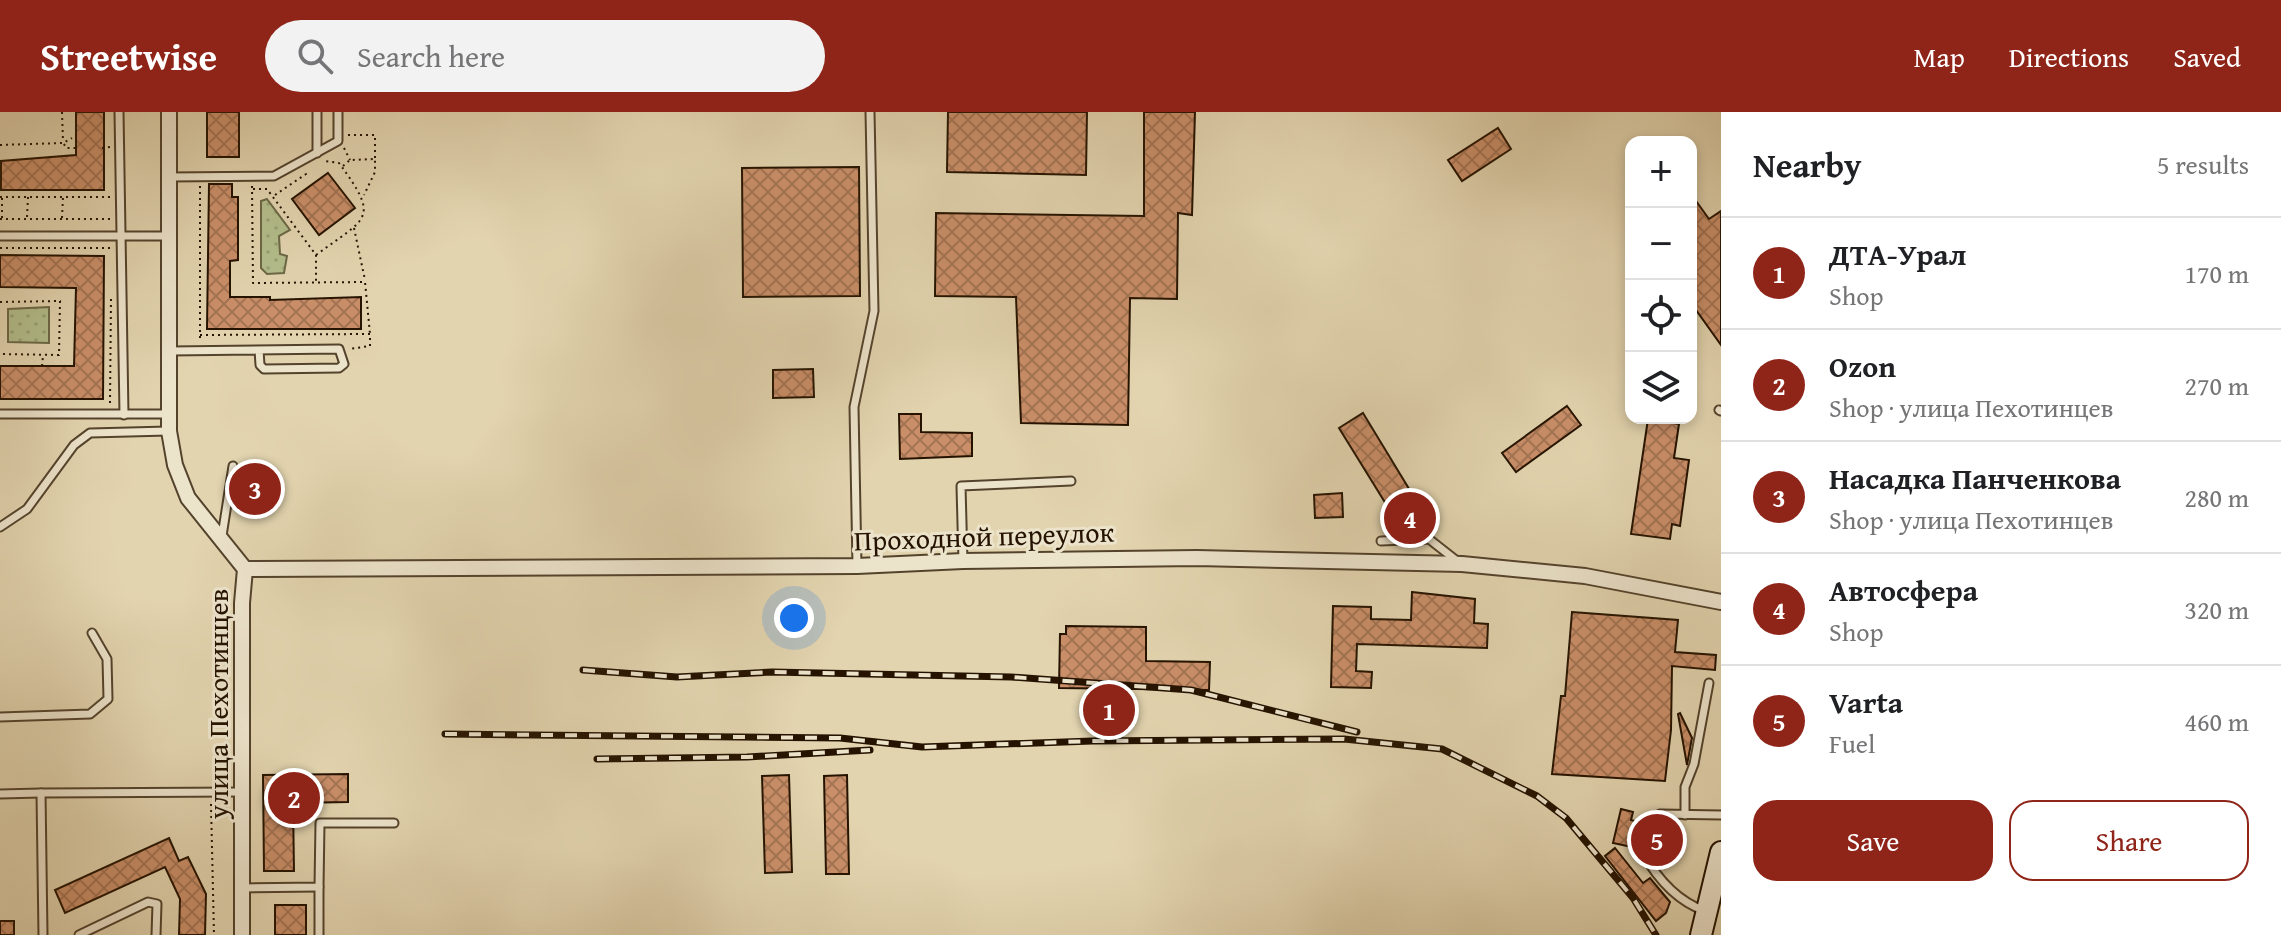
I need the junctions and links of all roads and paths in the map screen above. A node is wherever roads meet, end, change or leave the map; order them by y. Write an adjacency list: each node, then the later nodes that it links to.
1 (62, 112): 9 (path)
2 (119, 112): 39 (lane)
3 (169, 112): 23 (street, улица Пехотинцев)
4 (317, 112): 15 (lane)
5 (338, 112): 8 (lane)
6 (870, 112): 66 (lane)
7 (72, 138): 9 (path)
8 (338, 138): 15 (lane); 18 (path); 19 (path)
9 (63, 143): 10 (path); 12 (path)
10 (0, 145)
11 (111, 147): 14 (path)
12 (66, 148): 13 (path); 16 (path)
13 (76, 148)
14 (102, 148)
15 (317, 153): 17 (lane)
16 (67, 155)
17 (307, 159): 20 (lane); 21 (path)
18 (375, 159): 19 (path); 26 (path)
19 (350, 160): 21 (path)
20 (298, 163): 22 (lane); 31 (path)
21 (342, 167): 26 (path)
22 (252, 176): 24 (lane); 25 (path)
23 (169, 177): 24 (lane); 38 (street, улица Пехотинцев)
24 (200, 177): 47 (path)
25 (252, 189): 31 (path); 43 (path)
26 (364, 196): 36 (path)
27 (1, 197): 28 (path); 32 (path)
28 (28, 197): 29 (path); 33 (path)
29 (63, 197): 30 (path); 34 (path)
30 (111, 197)
31 (273, 197): 42 (path)
32 (1, 219): 33 (path)
33 (27, 219): 34 (path)
34 (62, 219): 35 (path)
35 (111, 219)
36 (354, 227): 42 (path); 44 (path)
37 (0, 236): 39 (lane)
38 (169, 236): 39 (lane); 51 (street, улица Пехотинцев)
39 (122, 237): 57 (lane)
40 (0, 248): 41 (path)
41 (111, 248)
42 (316, 255): 43 (path)
43 (315, 282): 44 (path)
44 (365, 282): 46 (path)
45 (0, 302): 53 (path)
46 (370, 334): 47 (path); 48 (path)
47 (200, 335): 49 (path)
48 (339, 349): 50 (lane); 50 (lane)
49 (200, 350): 50 (lane); 51 (lane)
50 (259, 350)
51 (170, 351): 56 (street, улица Пехотинцев)
52 (0, 354): 53 (path)
53 (43, 354): 54 (path)
54 (42, 366)
55 (0, 414): 57 (lane)
56 (170, 414): 57 (lane); 58 (street, улица Пехотинцев)
57 (124, 415)
58 (169, 431): 61 (lane); 62 (street, улица Пехотинцев)
59 (233, 466): 62 (lane)
60 (1071, 481): 64 (lane)
61 (0, 527)
62 (222, 536): 67 (street, улица Пехотинцев)
63 (1381, 541): 65 (lane)
64 (963, 561): 65 (street, Проходной переулок); 66 (street, Проходной переулок)
65 (1462, 564): 68 (street, Проходной переулок)
66 (857, 566): 67 (street, Проходной переулок)
67 (245, 569): 73 (street, улица Пехотинцев)
68 (1721, 602)
69 (92, 633): 71 (lane)
70 (1709, 683): 76 (lane)
71 (0, 717)
72 (211, 792): 73 (lane); 74 (lane); 86 (path)
73 (243, 792): 81 (street, улица Пехотинцев)
74 (41, 793): 75 (lane); 83 (lane)
75 (0, 794)
76 (1685, 815): 77 (lane); 82 (lane)
77 (1721, 815)
78 (394, 823): 80 (lane)
79 (1721, 852): 82 (main road)
80 (319, 887): 81 (lane); 88 (lane)
81 (242, 888): 87 (street, улица Пехотинцев)
82 (1706, 911): 89 (main road)
83 (43, 935)
84 (79, 935): 85 (lane)
85 (156, 935)
86 (214, 935)
87 (242, 935)
88 (319, 935)
89 (1701, 935)

